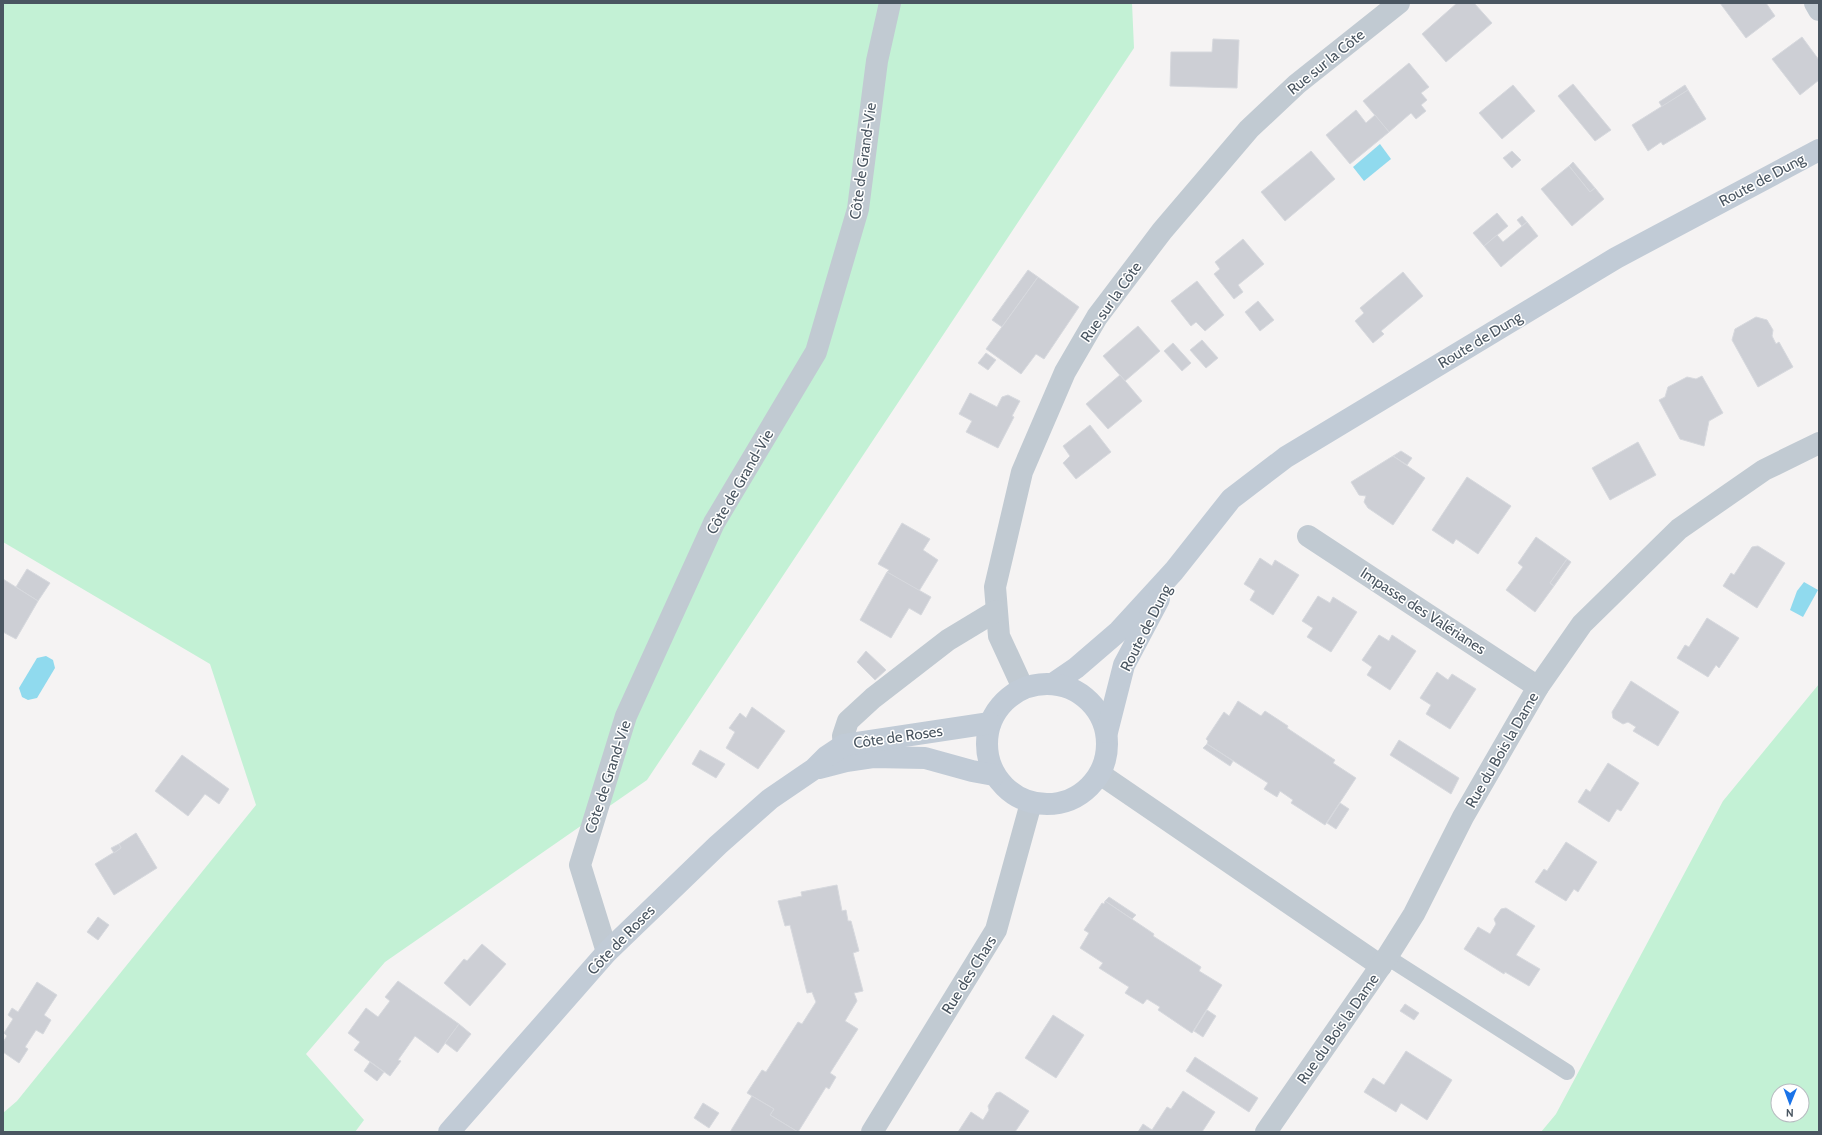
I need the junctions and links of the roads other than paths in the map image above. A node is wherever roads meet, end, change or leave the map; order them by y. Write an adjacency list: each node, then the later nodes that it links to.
1 (890, 3): 20 (street, Côte de Grand-Vie)
2 (1399, 3): 9 (street, Rue sur la Côte)
3 (1815, 3): 4 (street)
4 (1819, 10)
5 (1819, 150): 8 (street, Route de Dung)
6 (1819, 443): 11 (street, Rue du Bois la Dame)
7 (1308, 536): 11 (street, Impasse des Valérianes)
8 (1174, 572): 10 (street, Route de Dung); 14 (street, Route de Dung)
9 (996, 611): 12 (street, Rue sur la Côte); 15 (street)
10 (1054, 684): 12 (street); 14 (street)
11 (1538, 687): 21 (street, Rue du Bois la Dame)
12 (1023, 688): 13 (street)
13 (990, 723): 15 (street, Côte de Roses); 18 (street)
14 (1107, 732): 17 (street)
15 (844, 745): 16 (street, Côte de Roses)
16 (814, 770): 18 (street, Côte de Roses); 20 (street, Côte de Roses)
17 (1100, 774): 19 (street); 21 (street)
18 (994, 775): 19 (street)
19 (1031, 802): 24 (street, Rue des Chars)
20 (608, 952): 23 (street, Côte de Roses)
21 (1384, 962): 22 (lane); 25 (street, Rue du Bois la Dame)
22 (1567, 1072)
23 (449, 1132)
24 (872, 1132)
25 (1266, 1132)

